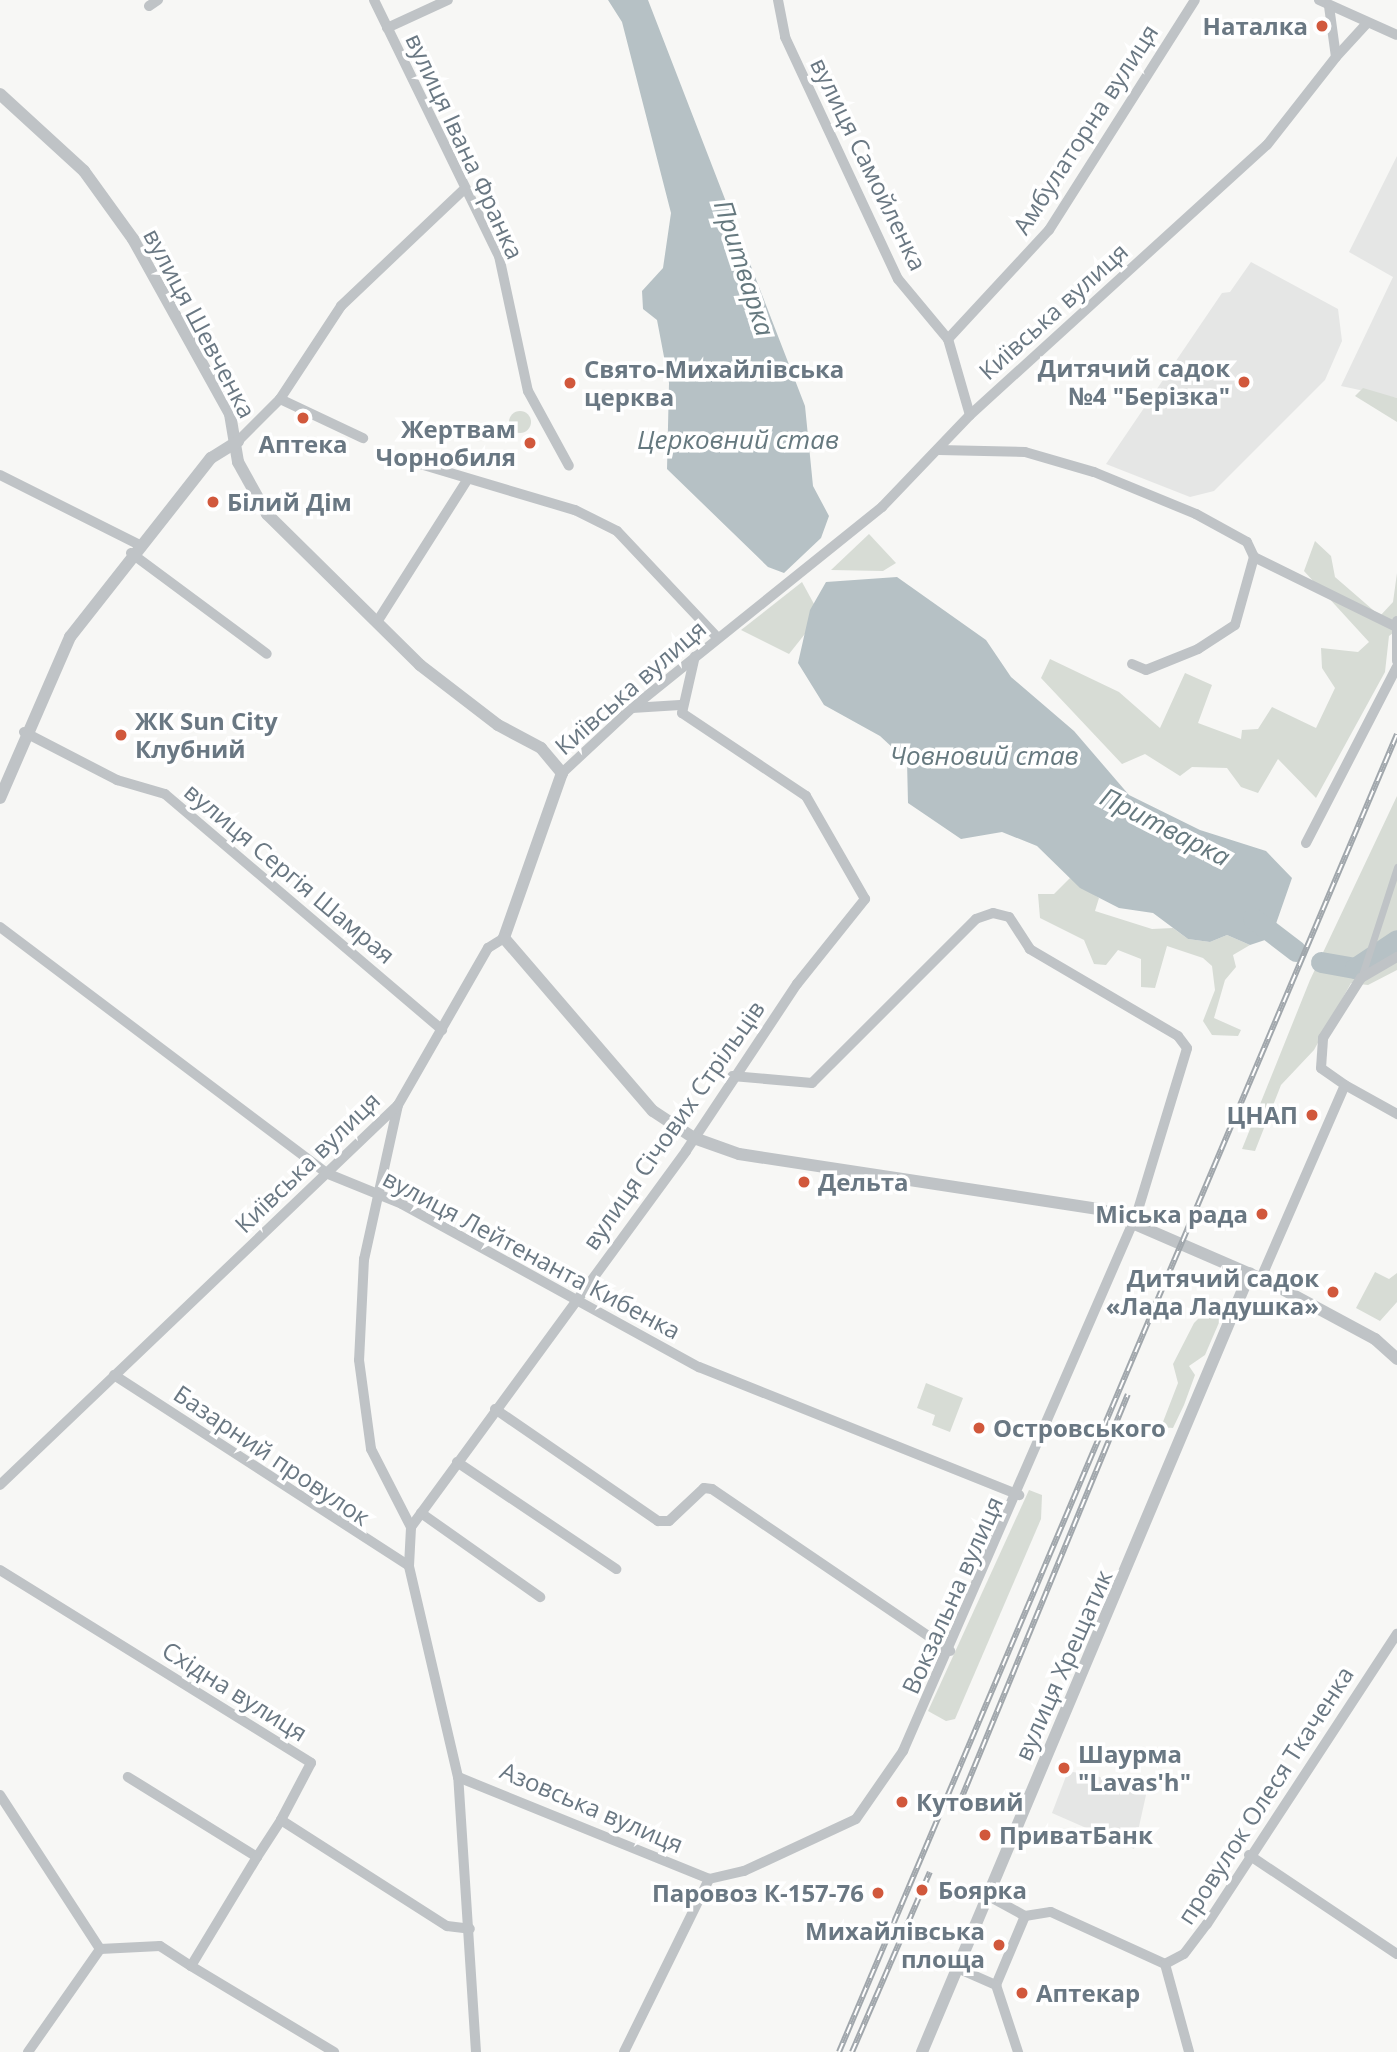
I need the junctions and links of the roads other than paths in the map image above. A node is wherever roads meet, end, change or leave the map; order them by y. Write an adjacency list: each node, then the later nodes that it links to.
1 (374, 0): 8 (street, вулиця Івана Франка)
2 (448, 0): 8 (street)
3 (778, 0): 13 (street, вулиця Самойленка)
4 (1195, 0): 13 (street, Амбулаторна вулиця)
5 (1319, 0): 6 (street)
6 (1329, 6): 7 (street); 10 (street)
7 (1367, 23): 9 (street); 10 (street, Київська вулиця)
8 (387, 28): 12 (street, вулиця Івана Франка)
9 (1397, 35)
10 (1336, 57): 15 (street, Київська вулиця)
11 (0, 94): 17 (street, вулиця Шевченка)
12 (462, 191): 14 (street); 20 (street, вулиця Івана Франка)
13 (948, 339): 15 (street, вулиця Самойленка)
14 (280, 399): 16 (street); 17 (street)
15 (970, 415): 18 (street, Київська вулиця)
16 (363, 438)
17 (238, 441): 23 (street); 25 (street, вулиця Шевченка)
18 (939, 450): 24 (street); 27 (street, Київська вулиця)
19 (390, 455): 22 (street)
20 (569, 466)
21 (0, 475): 23 (street)
22 (466, 482): 25 (street); 27 (street)
23 (134, 549): 28 (street); 35 (street)
24 (1254, 557): 26 (street); 31 (street)
25 (377, 622): 36 (street, вулиця Шевченка)
26 (1395, 623): 30 (street)
27 (718, 638): 29 (street, Київська вулиця)
28 (267, 654)
29 (695, 656): 33 (street); 34 (street, Київська вулиця)
30 (1397, 661)
31 (1132, 664)
32 (1397, 667): 38 (street)
33 (680, 705): 34 (street); 45 (street, вулиця Січових Стрільців)
34 (632, 708): 36 (street, Київська вулиця)
35 (24, 731): 37 (street); 44 (street, вулиця Сергія Шамрая)
36 (562, 773): 41 (street, Київська вулиця)
37 (0, 798)
38 (1306, 843)
39 (1397, 867): 43 (street)
40 (0, 927): 50 (street, вулиця Лейтенанта Кибенка)
41 (504, 938): 44 (street, Київська вулиця); 49 (street)
42 (1397, 957): 43 (street)
43 (1362, 975): 46 (street)
44 (442, 1030): 47 (street, Київська вулиця)
45 (732, 1076): 49 (street, вулиця Січових Стрільців); 52 (street, Вокзальна вулиця)
46 (1345, 1084): 48 (street); 53 (street)
47 (398, 1105): 50 (street, Київська вулиця); 51 (street)
48 (1397, 1114)
49 (694, 1138): 52 (street); 54 (street, вулиця Січових Стрільців)
50 (326, 1173): 51 (street, вулиця Лейтенанта Кибенка); 56 (street, Київська вулиця)
51 (376, 1192): 54 (street, вулиця Лейтенанта Кибенка); 62 (street)
52 (1132, 1223): 53 (street); 60 (street, Вокзальна вулиця)
53 (1255, 1276): 55 (street); 76 (street, вулиця Хрещатик)
54 (577, 1297): 57 (street, вулиця Січових Стрільців); 60 (street, вулиця Лейтенанта Кибенка)
55 (1397, 1359)
56 (114, 1375): 59 (street, Київська вулиця); 63 (street, Базарний провулок)
57 (495, 1409): 58 (street, вулиця Січових Стрільців); 68 (street)
58 (457, 1462): 61 (street, вулиця Січових Стрільців); 64 (street)
59 (0, 1485)
60 (1019, 1495): 68 (street, Вокзальна вулиця)
61 (421, 1513): 62 (street, вулиця Січових Стрільців); 66 (street)
62 (411, 1527): 63 (street)
63 (409, 1566): 70 (street)
64 (616, 1569)
65 (0, 1570): 72 (street, Східна вулиця)
66 (540, 1597)
67 (1397, 1634): 73 (street, провулок Олеся Ткаченка)
68 (950, 1651): 75 (street, Вокзальна вулиця)
69 (128, 1777): 74 (street)
70 (458, 1777): 75 (street, Азовська вулиця); 78 (street)
71 (0, 1795): 79 (street)
72 (281, 1820): 74 (street); 78 (street)
73 (1249, 1855): 80 (street); 81 (street, провулок Олеся Ткаченка)
74 (257, 1857): 82 (street)
75 (709, 1879): 88 (street)
76 (987, 1895): 77 (street); 83 (street, вулиця Хрещатик)
77 (1024, 1916): 81 (street); 84 (street)
78 (470, 1929): 87 (street)
79 (100, 1949): 82 (street); 85 (street)
80 (1397, 1954)
81 (1165, 1964): 91 (street)
82 (191, 1966): 86 (street)
83 (957, 1968): 84 (street); 89 (street, вулиця Хрещатик)
84 (996, 1985): 90 (street)
85 (28, 2052)
86 (334, 2052)
87 (476, 2052)
88 (624, 2052)
89 (922, 2052)
90 (1018, 2052)
91 (1189, 2052)

